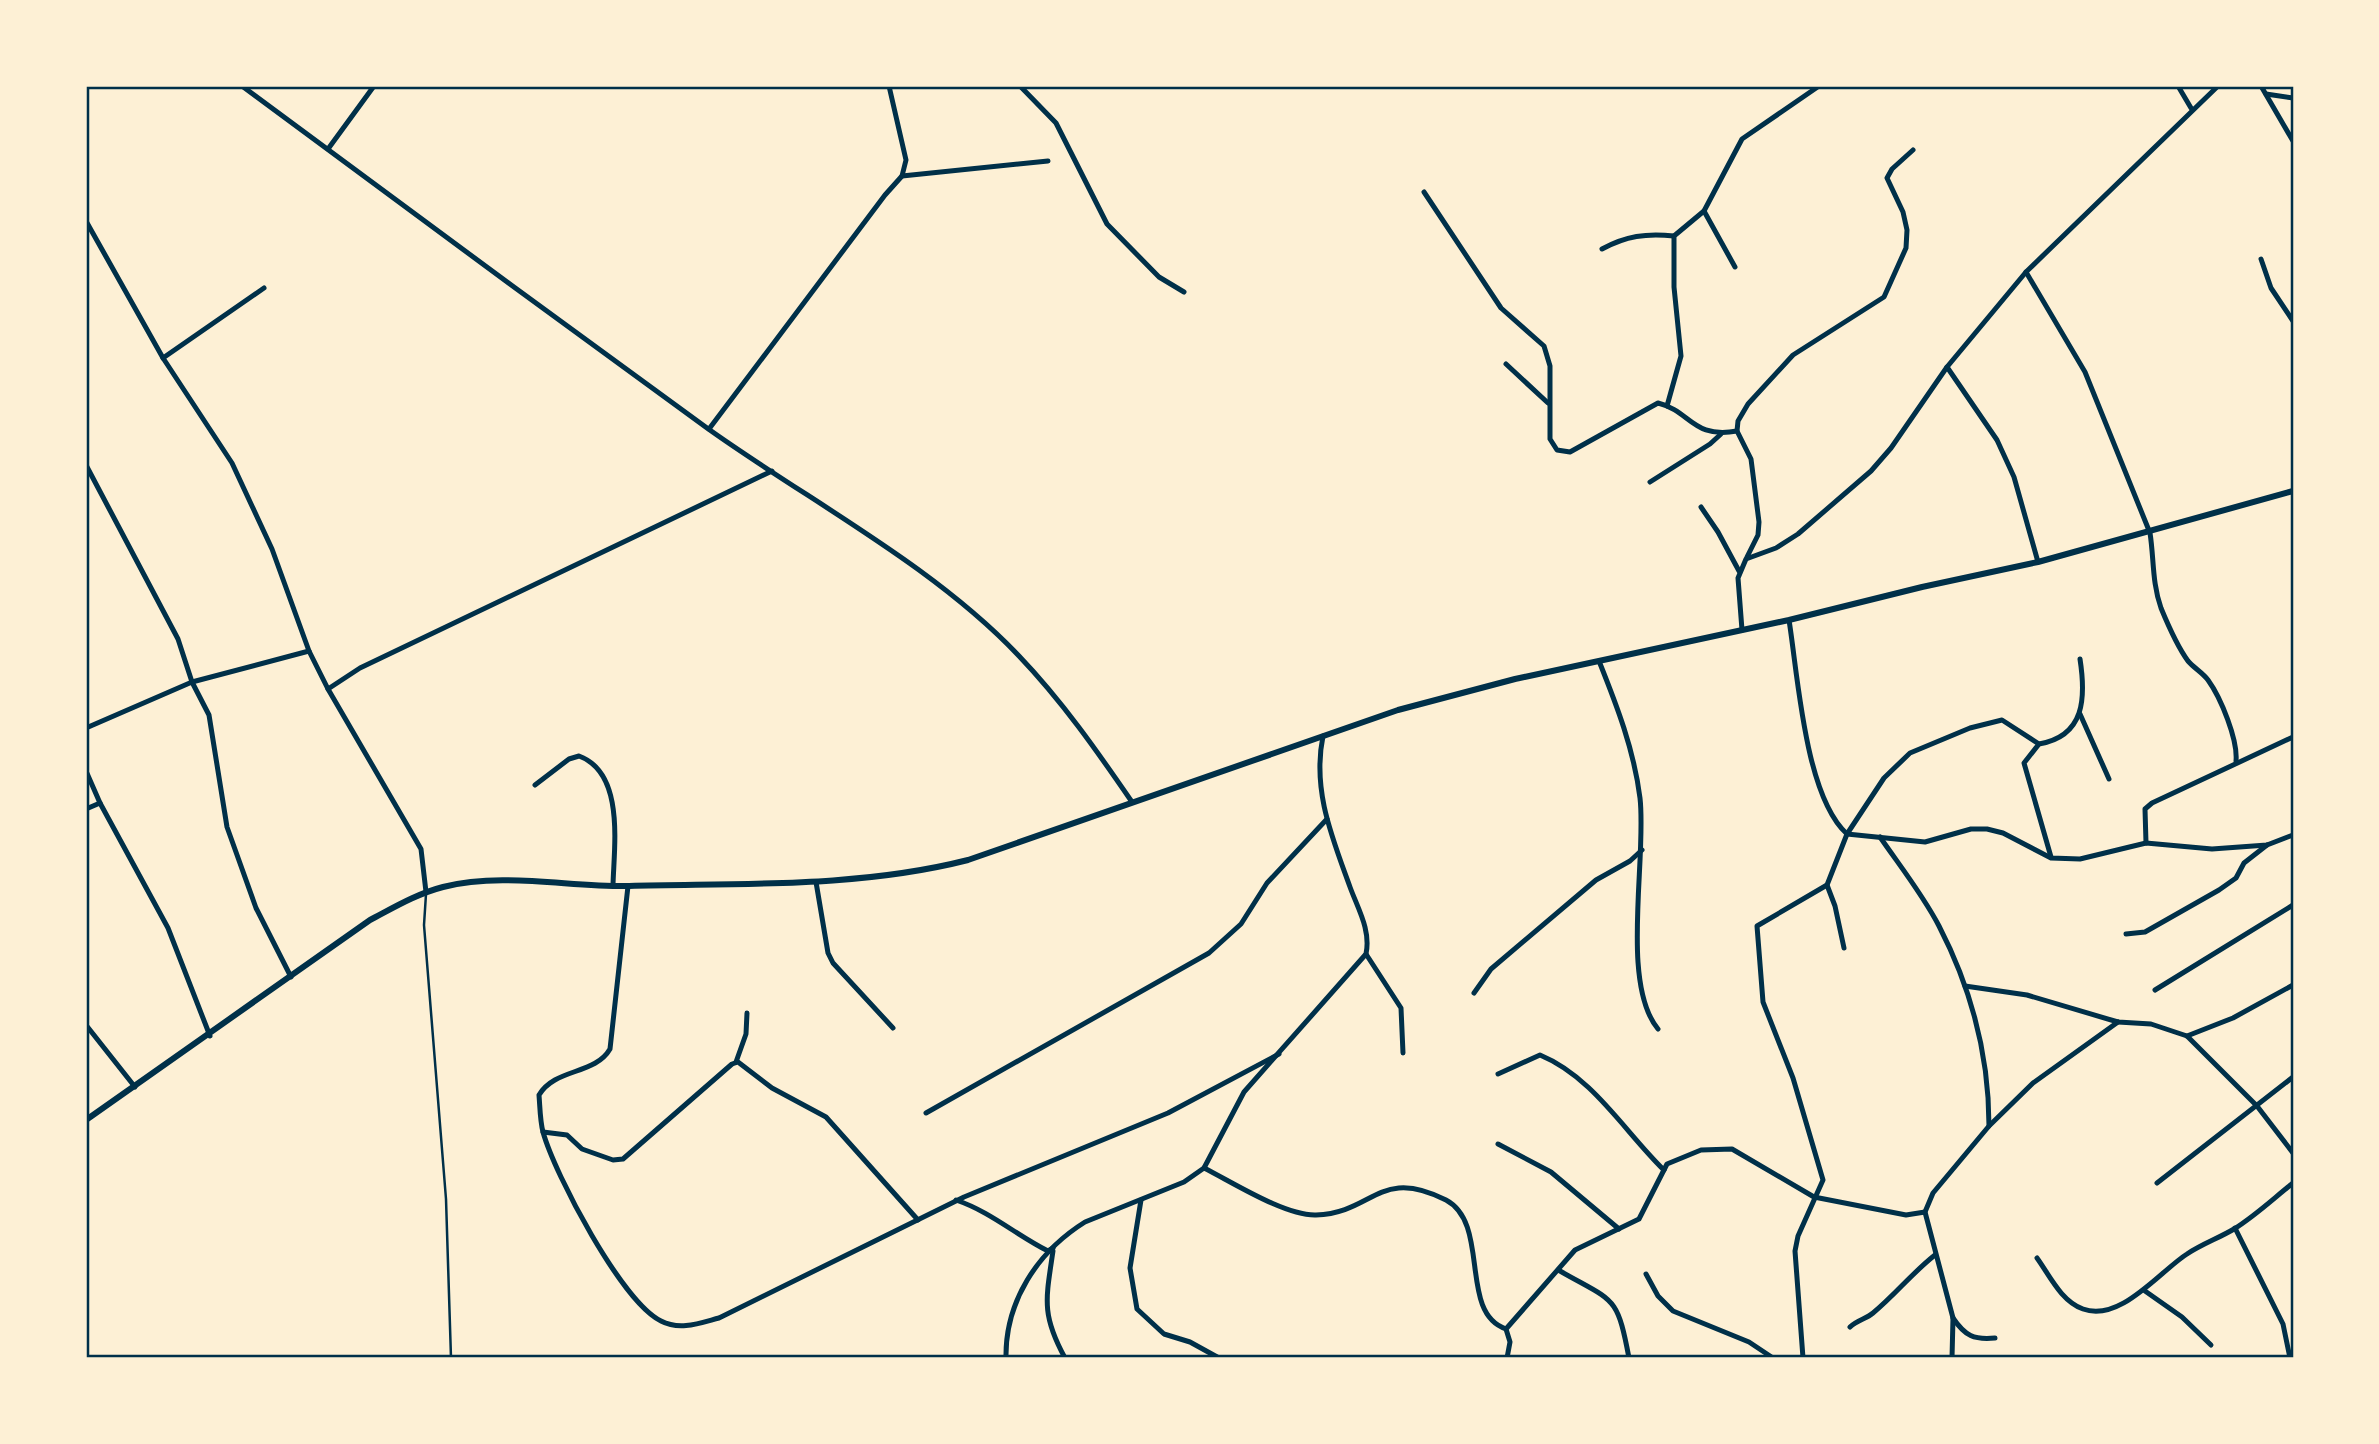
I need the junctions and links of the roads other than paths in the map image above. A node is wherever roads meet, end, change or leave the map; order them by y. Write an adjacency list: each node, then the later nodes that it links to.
1 (242, 86): 13 (street)
2 (374, 86): 13 (street)
3 (889, 86): 16 (street)
4 (1020, 86): 26 (street)
5 (1819, 86): 18 (street)
6 (2179, 86): 11 (street)
7 (2218, 86): 11 (street)
8 (2261, 86): 9 (street)
9 (2265, 93): 10 (street); 12 (street)
10 (2293, 99)
11 (2192, 108): 24 (street)
12 (2293, 141)
13 (328, 149): 33 (street)
14 (1913, 150): 34 (street)
15 (1048, 161): 16 (street)
16 (902, 176): 33 (street)
17 (1424, 192): 31 (street)
18 (1704, 211): 20 (street); 23 (street)
19 (86, 221): 28 (street)
20 (1674, 236): 21 (street); 32 (street)
21 (1602, 249)
22 (2261, 259): 27 (street)
23 (1735, 267)
24 (2026, 272): 30 (street); 41 (street)
25 (264, 288): 28 (street)
26 (1184, 292)
27 (2293, 321)
28 (163, 358): 47 (street)
29 (1506, 364): 31 (street)
30 (1947, 367): 42 (street); 43 (street)
31 (1548, 403): 32 (street)
32 (1667, 406): 35 (street)
33 (709, 429): 37 (street)
34 (1737, 431): 35 (street); 42 (street)
35 (1721, 434): 38 (street)
36 (86, 465): 50 (street)
37 (772, 471): 51 (street); 61 (street)
38 (1650, 482)
39 (2293, 491): 41 (street)
40 (1701, 507): 44 (street)
41 (2150, 533): 43 (street); 57 (street)
42 (1746, 559): 44 (street)
43 (2038, 562): 45 (street)
44 (1739, 571): 46 (street)
45 (1788, 620): 46 (street); 65 (street)
46 (1742, 630): 49 (street)
47 (310, 651): 50 (street); 51 (street)
48 (2080, 659): 52 (street)
49 (1599, 661): 54 (street); 70 (street)
50 (192, 682): 53 (street); 81 (street)
51 (328, 689): 76 (street)
52 (2080, 714): 56 (street); 59 (street)
53 (86, 728)
54 (1323, 736): 61 (street); 64 (street)
55 (2293, 737): 57 (street)
56 (2039, 744): 65 (street); 71 (street)
57 (2236, 761): 68 (street)
58 (86, 771): 62 (street)
59 (2109, 779)
60 (535, 785): 73 (street)
61 (1132, 802): 72 (street)
62 (100, 803): 63 (street); 91 (street)
63 (86, 809)
64 (1327, 818): 80 (street); 100 (street)
65 (1847, 834): 67 (street); 74 (street)
66 (2293, 835): 69 (street)
67 (1880, 837): 71 (street); 83 (street)
68 (2146, 843): 69 (street); 71 (street)
69 (2266, 845): 78 (street)
70 (1642, 850): 85 (street); 90 (street)
71 (2051, 858)
72 (816, 881): 75 (street); 89 (street)
73 (613, 885): 75 (street); 76 (street)
74 (1827, 885): 79 (street); 110 (street)
75 (628, 886): 103 (street)
76 (426, 892): 81 (street); 128 (lane)
77 (2293, 905): 84 (street)
78 (2126, 934)
79 (1844, 948)
80 (1366, 954): 93 (street); 94 (street)
81 (291, 977): 91 (street)
82 (2293, 985): 92 (street)
83 (1965, 986): 87 (street); 102 (street)
84 (2155, 990)
85 (1474, 993)
86 (747, 1013): 95 (street)
87 (2118, 1022): 92 (street); 102 (street)
88 (86, 1025): 98 (street)
89 (893, 1028)
90 (1658, 1029)
91 (210, 1036): 98 (street)
92 (2187, 1036): 99 (street)
93 (1403, 1053)
94 (1279, 1054): 106 (street); 111 (street)
95 (736, 1062): 103 (street); 114 (street)
96 (1498, 1074): 107 (street)
97 (2293, 1077): 99 (street)
98 (135, 1087): 101 (street)
99 (2256, 1106): 105 (street); 108 (street)
100 (926, 1113)
101 (86, 1120)
102 (1989, 1126): 113 (street)
103 (543, 1132): 114 (street)
104 (1498, 1144): 116 (street)
105 (2293, 1153)
106 (1203, 1168): 112 (street); 125 (street)
107 (1664, 1170): 110 (street); 116 (street)
108 (2157, 1183)
109 (2293, 1184): 115 (street)
110 (1814, 1197): 113 (street); 135 (street)
111 (956, 1200): 114 (street); 117 (street)
112 (1141, 1200): 117 (street); 131 (street)
113 (1925, 1212): 118 (street)
114 (918, 1220)
115 (2235, 1228): 122 (street); 137 (street)
116 (1619, 1229): 120 (street)
117 (1054, 1248): 129 (street); 130 (street)
118 (1935, 1255): 123 (street); 124 (street)
119 (2037, 1258): 122 (street)
120 (1560, 1271): 125 (street); 133 (street)
121 (1646, 1274): 134 (street)
122 (2145, 1291): 127 (street)
123 (1953, 1318): 126 (street); 136 (street)
124 (1850, 1327)
125 (1506, 1329): 132 (street)
126 (1995, 1338)
127 (2211, 1345)
128 (451, 1358)
129 (1006, 1358)
130 (1065, 1358)
131 (1219, 1358)
132 (1507, 1358)
133 (1629, 1358)
134 (1773, 1358)
135 (1802, 1358)
136 (1952, 1358)
137 (2290, 1358)

